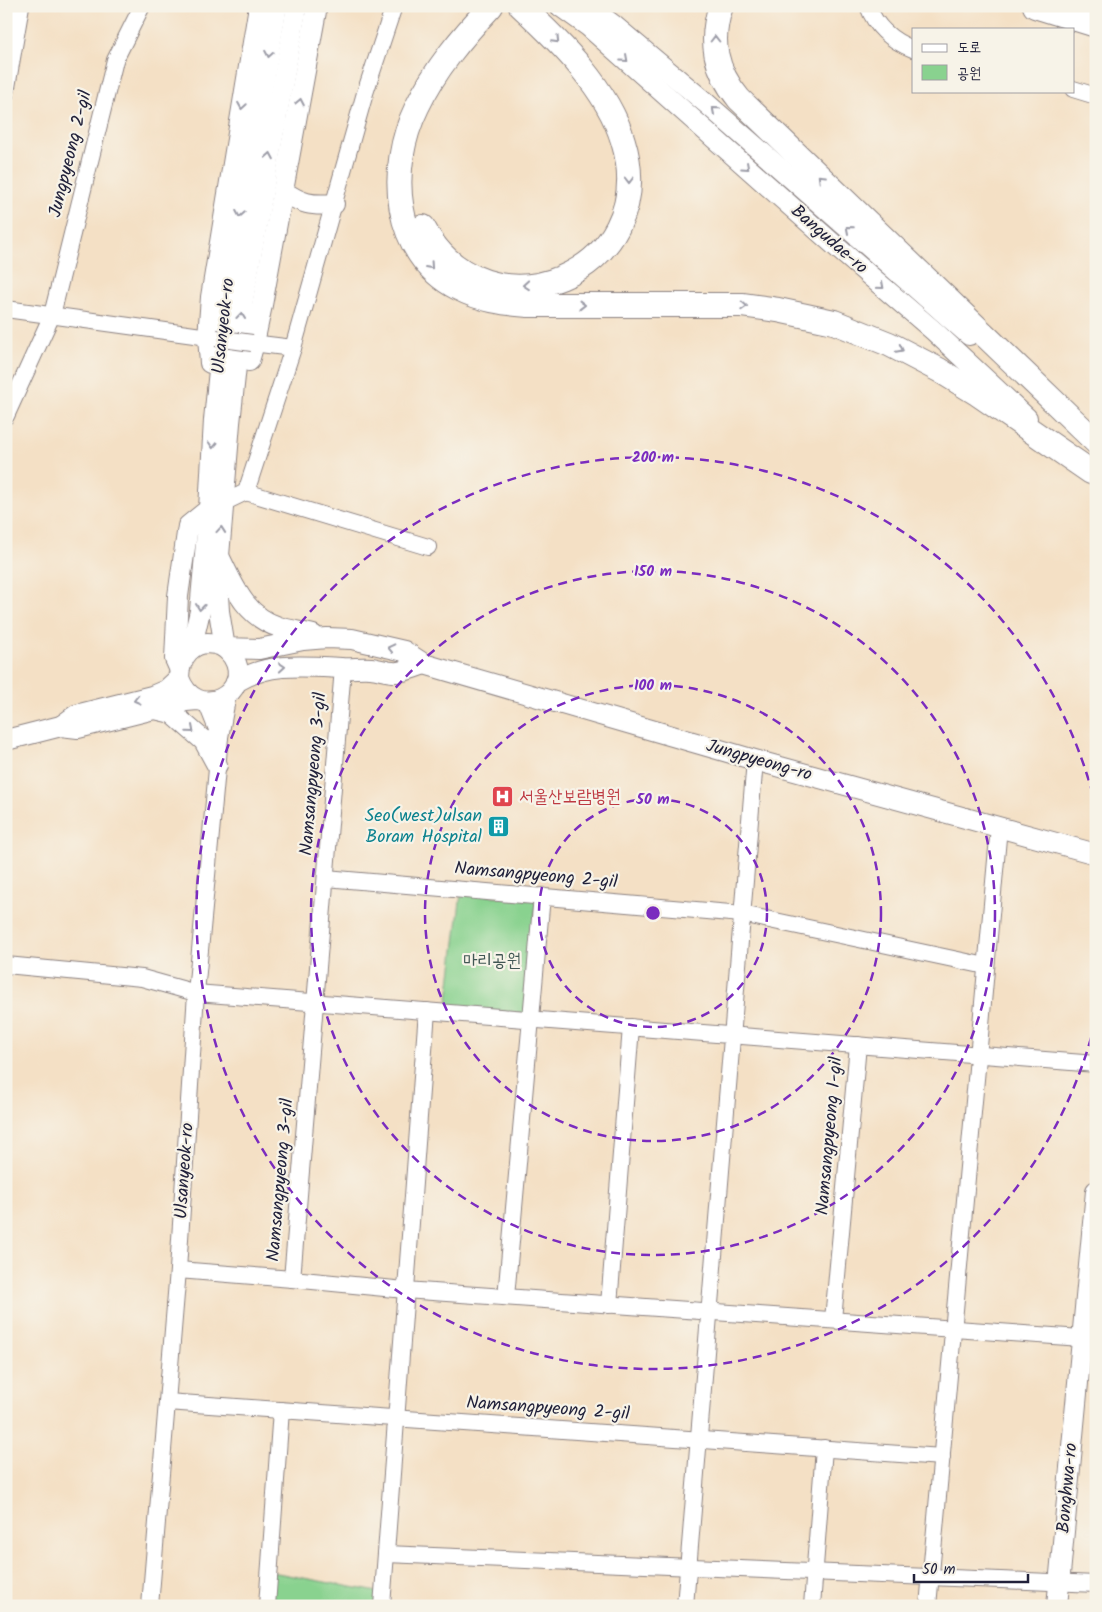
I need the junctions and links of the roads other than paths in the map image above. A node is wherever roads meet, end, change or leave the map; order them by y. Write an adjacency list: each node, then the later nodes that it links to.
1 (21, 6): 21 (street)
2 (142, 6): 26 (street, Jungpyeong 2-gil)
3 (259, 6): 27 (main road, one-way to 27)
4 (277, 6): 31 (main road, Ulsanyeok-ro, one-way to 31)
5 (297, 6): 31 (main road, Ulsanyeok-ro, one-way to 5)
6 (317, 6): 23 (main road, one-way to 6)
7 (394, 6): 24 (street)
8 (509, 6): 17 (highway)
9 (521, 6): 17 (highway, one-way to 17)
10 (560, 6): 34 (main road, Bangudae-ro, one-way to 34)
11 (588, 6): 33 (main road, Bangudae-ro, one-way to 11)
12 (721, 6): 32 (highway, one-way to 12)
13 (868, 6): 19 (street)
14 (1035, 6): 18 (highway)
15 (1082, 6): 16 (highway)
16 (1096, 11)
17 (486, 18): 34 (highway, one-way to 34)
18 (1096, 25)
19 (912, 49)
20 (1074, 88): 22 (street)
21 (6, 93)
22 (1096, 96)
23 (283, 191): 24 (main road); 28 (main road)
24 (334, 204): 29 (street)
25 (6, 309): 26 (street)
26 (52, 315): 27 (street); 30 (street, Jungpyeong 2-gil)
27 (212, 337): 28 (street, bridge); 31 (main road)
28 (253, 343): 29 (street); 31 (main road)
29 (293, 348): 35 (street)
30 (6, 416)
31 (222, 422): 36 (main road, Ulsanyeok-ro)
32 (1096, 442)
33 (1096, 447)
34 (1093, 475)
35 (246, 492): 36 (street); 37 (street)
36 (216, 506): 38 (main road, Ulsanyeok-ro, one-way to 36); 41 (main road, Ulsanyeok-ro, one-way to 41); 44 (main road)
37 (428, 546)
38 (219, 557): 39 (main road); 40 (main road, Ulsanyeok-ro)
39 (327, 638): 40 (main road); 42 (main road, Jungpyeong-ro, one-way to 39)
40 (225, 648): 41 (main road); 45 (main road)
41 (191, 649): 44 (main road)
42 (424, 664): 43 (main road); 51 (main road, Jungpyeong-ro)
43 (343, 668): 45 (main road, one-way to 43); 55 (street, Namsangpyeong 3-gil)
44 (179, 673): 46 (main road); 48 (main road, one-way to 48)
45 (232, 688): 46 (main road); 49 (street, Ulsanyeok-ro)
46 (202, 701): 47 (main road); 49 (street)
47 (155, 709): 48 (main road); 52 (main road, one-way to 52)
48 (62, 726): 50 (main road)
49 (220, 737): 52 (street, Ulsanyeok-ro)
50 (6, 740)
51 (755, 760): 53 (main road, Jungpyeong-ro); 57 (street)
52 (217, 765): 60 (street, Ulsanyeok-ro)
53 (999, 827): 54 (main road, Jungpyeong-ro); 59 (street)
54 (1096, 854)
55 (326, 878): 56 (street, Namsangpyeong 2-gil); 61 (street, Namsangpyeong 3-gil)
56 (542, 896): 57 (street, Namsangpyeong 2-gil); 63 (street)
57 (742, 914): 59 (street); 65 (street)
58 (6, 965): 60 (street)
59 (986, 966): 67 (street)
60 (196, 993): 61 (street); 70 (street, Ulsanyeok-ro)
61 (316, 1002): 62 (street); 71 (street, Namsangpyeong 3-gil)
62 (427, 1011): 63 (street); 72 (street)
63 (531, 1019): 64 (street); 73 (street)
64 (631, 1027): 65 (street); 74 (street)
65 (732, 1035): 66 (street); 75 (street)
66 (858, 1045): 67 (street, Namsangpyeong 1-gil); 76 (street, Namsangpyeong 1-gil)
67 (978, 1055): 68 (street, Namsangpyeong 1-gil); 77 (street)
68 (1096, 1064)
69 (1096, 1191): 78 (main road, Bonghwa-ro)
70 (178, 1270): 71 (street); 79 (street, Ulsanyeok-ro)
71 (292, 1279): 72 (street, Namsangpyeong 3-gil)
72 (405, 1290): 73 (street); 81 (street)
73 (506, 1298): 74 (street)
74 (609, 1305): 75 (street)
75 (709, 1312): 76 (street); 82 (street)
76 (833, 1320): 77 (street)
77 (953, 1329): 78 (street); 84 (street)
78 (1089, 1339): 89 (main road, Bonghwa-ro)
79 (167, 1402): 80 (street); 91 (street, Ulsanyeok-ro)
80 (281, 1410): 81 (street); 92 (street)
81 (396, 1418): 82 (street, Namsangpyeong 2-gil); 85 (street)
82 (698, 1439): 83 (street, Namsangpyeong 2-gil); 86 (street)
83 (824, 1448): 84 (street); 87 (street)
84 (942, 1457): 88 (street)
85 (386, 1554): 86 (street); 93 (street)
86 (688, 1567): 87 (street); 94 (street)
87 (814, 1572): 88 (street); 95 (street)
88 (930, 1577): 89 (street); 96 (street)
89 (1060, 1582): 90 (street); 97 (main road, Bonghwa-ro)
90 (1096, 1584)
91 (150, 1606)
92 (266, 1606)
93 (382, 1606)
94 (684, 1606)
95 (812, 1606)
96 (928, 1606)
97 (1058, 1606)

